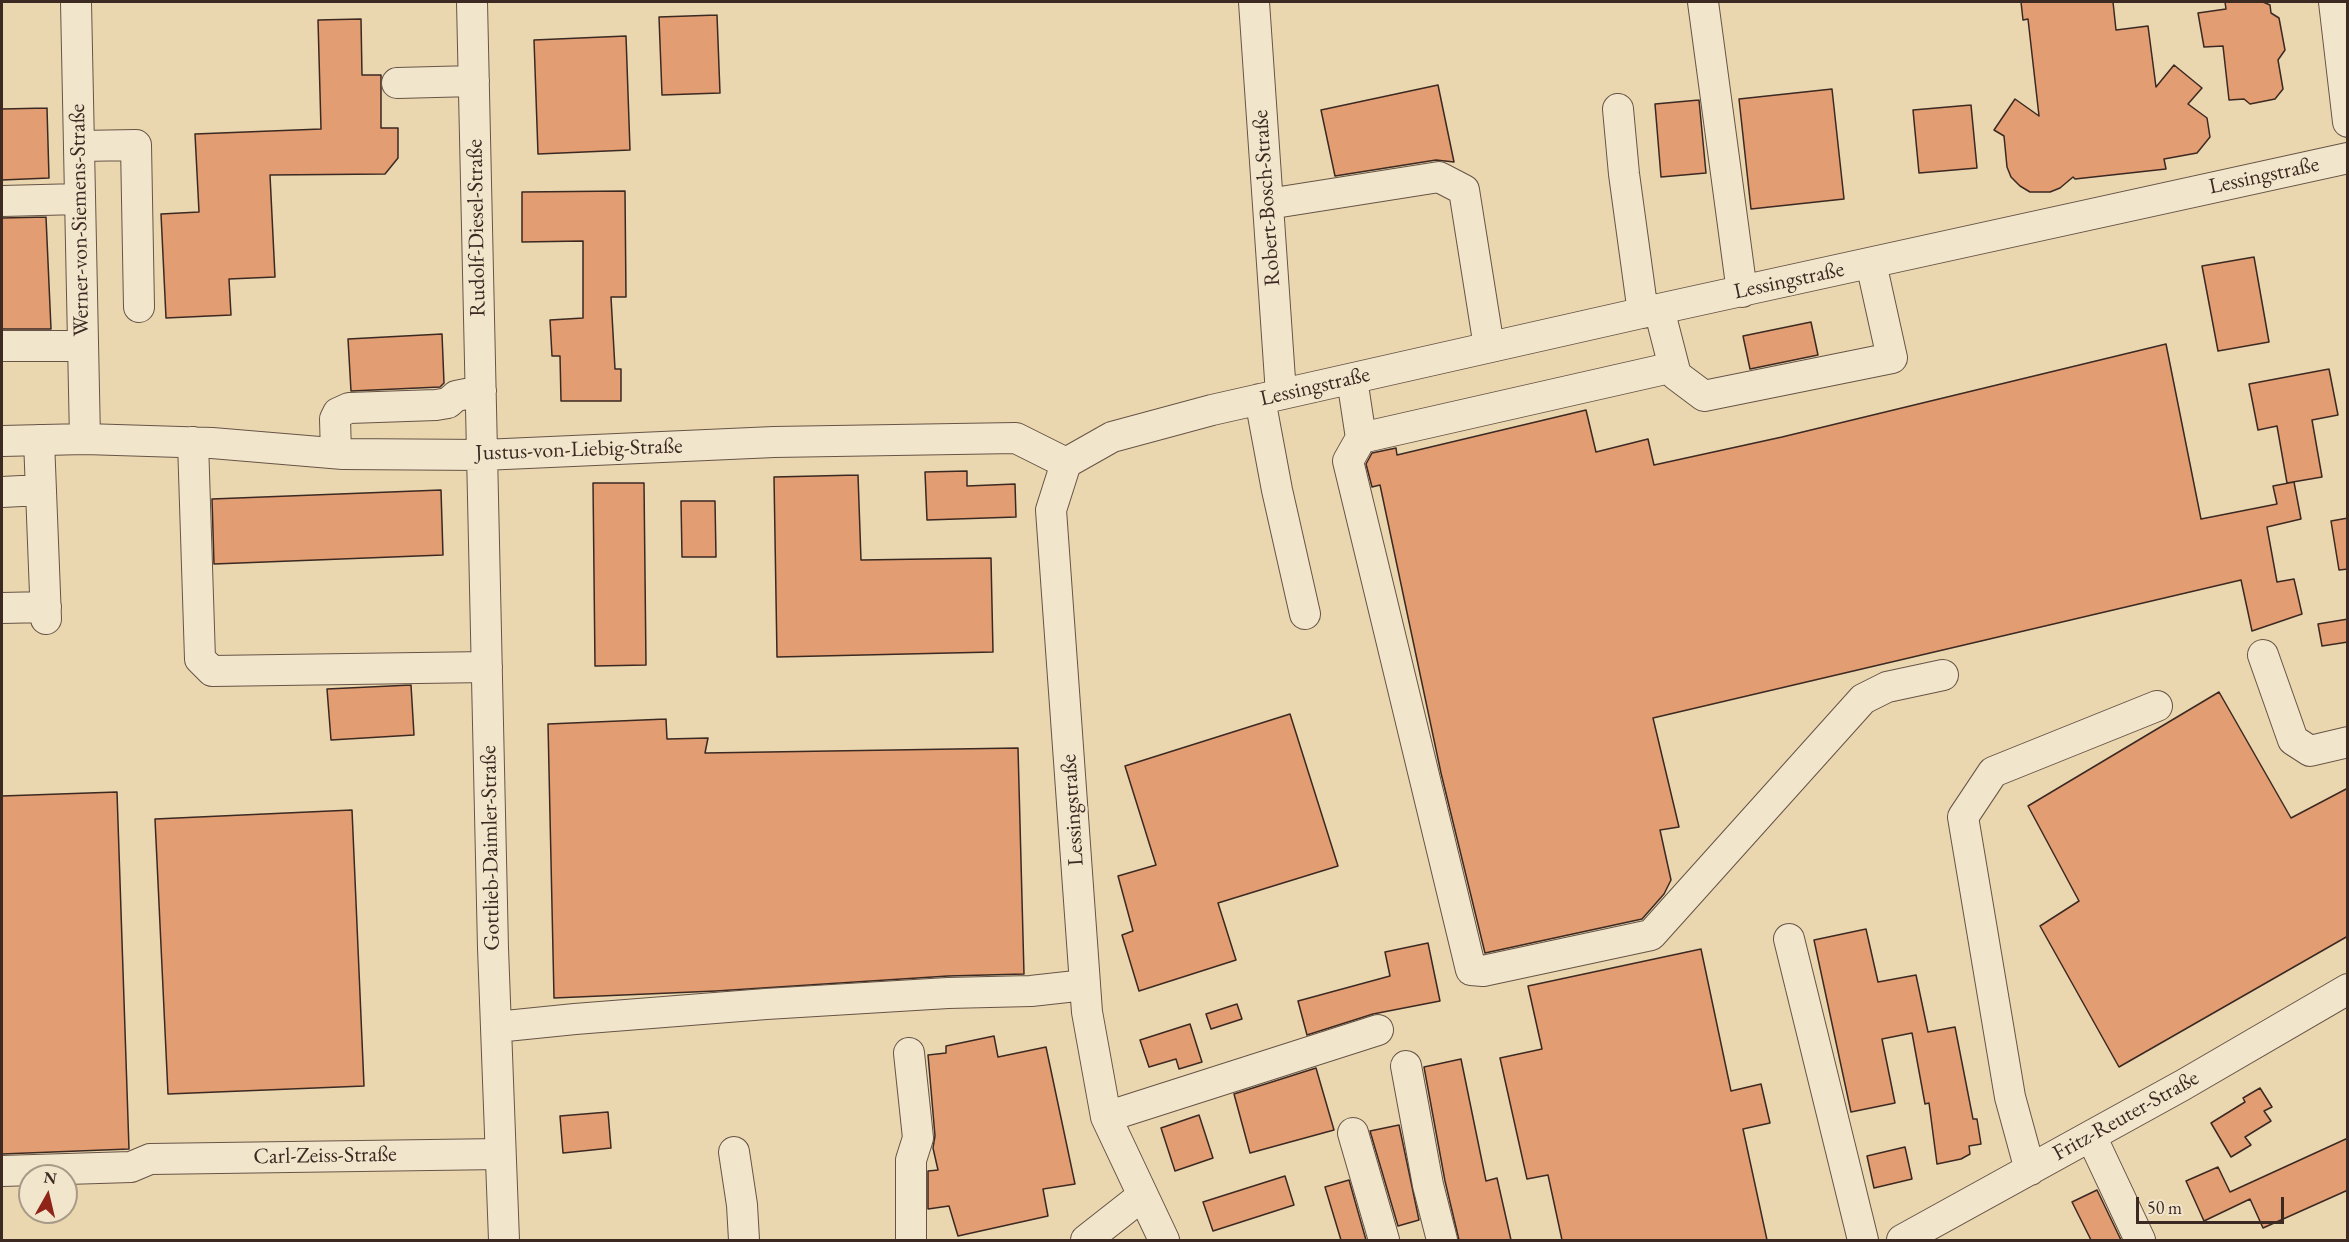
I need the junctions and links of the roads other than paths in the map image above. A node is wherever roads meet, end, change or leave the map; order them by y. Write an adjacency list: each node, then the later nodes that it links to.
1 (76, 2): 11 (street, Werner-von-Siemens-Straße)
2 (472, 2): 7 (street, Rudolf-Diesel-Straße)
3 (1254, 2): 15 (street, Robert-Bosch-Straße)
4 (1703, 2): 17 (street)
5 (2334, 2): 6 (street)
6 (2344, 58): 10 (street)
7 (474, 81): 8 (street); 25 (street, Rudolf-Diesel-Straße)
8 (397, 83)
9 (1618, 109): 19 (street)
10 (2348, 122)
11 (79, 146): 13 (street, Werner-von-Siemens-Straße); 18 (street)
12 (2348, 158): 16 (street, Lessingstraße)
13 (80, 199): 14 (street); 21 (street, Werner-von-Siemens-Straße)
14 (2, 201)
15 (1268, 204): 22 (street); 26 (street, Robert-Bosch-Straße)
16 (1871, 263): 17 (street, Lessingstraße); 23 (street)
17 (1742, 292): 19 (street, Lessingstraße)
18 (139, 307)
19 (1651, 311): 22 (street, Lessingstraße); 23 (street)
20 (2, 346): 21 (street)
21 (83, 346): 28 (street, Werner-von-Siemens-Straße)
22 (1489, 348): 24 (street, Lessingstraße)
23 (1674, 367): 27 (street)
24 (1352, 379): 26 (street, Lessingstraße); 27 (street)
25 (481, 391): 31 (street); 32 (street, Rudolf-Diesel-Straße)
26 (1270, 397): 33 (street, Lessingstraße); 37 (street, Robert-Bosch-Straße)
27 (1361, 438): 40 (street)
28 (85, 439): 29 (street, Justus-von-Liebig-Straße); 30 (street, Justus-von-Liebig-Straße)
29 (13, 440): 34 (street)
30 (193, 442): 31 (street, Justus-von-Liebig-Straße); 39 (street)
31 (336, 453): 32 (street, Justus-von-Liebig-Straße)
32 (483, 455): 33 (street, Justus-von-Liebig-Straße); 39 (street, Gottlieb-Daimler-Straße)
33 (1066, 463): 44 (street, Lessingstraße)
34 (41, 490): 35 (street); 36 (street)
35 (2, 492)
36 (2, 608)
37 (1305, 614)
38 (2263, 655): 42 (street)
39 (487, 668): 46 (street, Gottlieb-Daimler-Straße)
40 (1943, 675)
41 (2157, 706): 55 (street)
42 (2348, 742)
43 (1789, 939): 65 (street)
44 (1085, 985): 46 (street); 50 (street, Lessingstraße)
45 (2348, 989): 52 (street, Fritz-Reuter-Straße)
46 (496, 1027): 54 (street, Gottlieb-Daimler-Straße)
47 (1378, 1030): 50 (street)
48 (909, 1053): 60 (street)
49 (1406, 1066): 64 (street)
50 (1106, 1117): 57 (street, Lessingstraße)
51 (1353, 1133): 63 (street)
52 (2091, 1136): 55 (street, Fritz-Reuter-Straße); 67 (street)
53 (734, 1152): 59 (street)
54 (500, 1154): 56 (street, Carl-Zeiss-Straße); 58 (street, Gottlieb-Daimler-Straße)
55 (2030, 1170): 66 (street, Fritz-Reuter-Straße)
56 (2, 1171)
57 (1142, 1196): 61 (street); 62 (street, Lessingstraße)
58 (504, 1240)
59 (744, 1240)
60 (910, 1240)
61 (1086, 1240)
62 (1164, 1240)
63 (1384, 1240)
64 (1442, 1240)
65 (1863, 1240)
66 (1902, 1240)
67 (2140, 1240)

